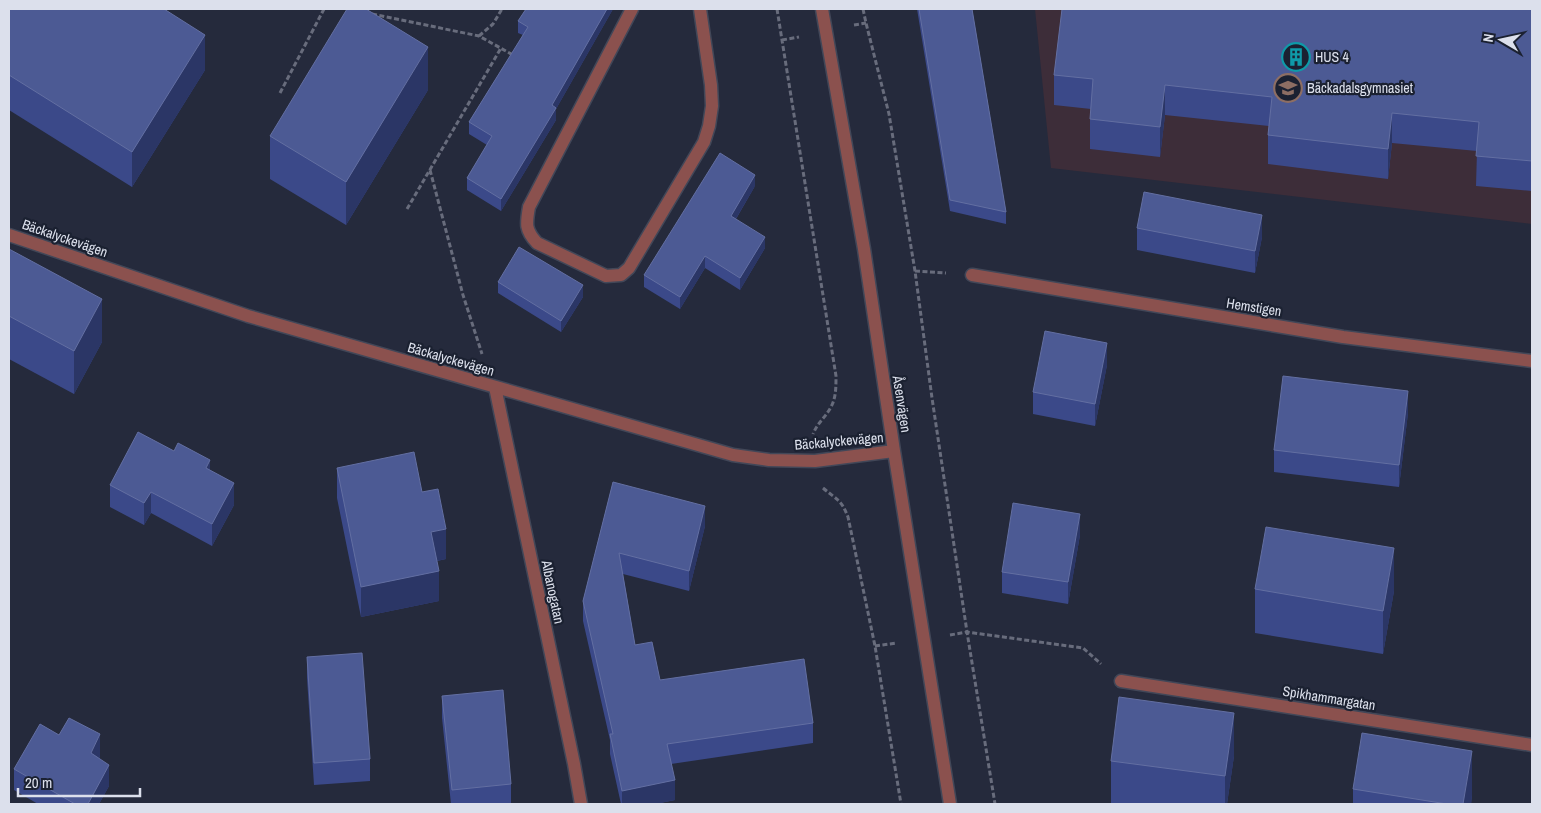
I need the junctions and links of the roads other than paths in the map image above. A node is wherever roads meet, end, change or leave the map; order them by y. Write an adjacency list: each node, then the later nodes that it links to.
1 (632, 9): 2 (street)
2 (700, 9)
3 (822, 9): 8 (street, Åsenvägen)
4 (9, 235): 7 (street, Bäckalyckevägen)
5 (972, 275): 6 (street, Hemstigen)
6 (1532, 361)
7 (495, 387): 8 (street, Bäckalyckevägen); 11 (street, Albanogatan)
8 (894, 451): 12 (street, Åsenvägen)
9 (1121, 681): 10 (street, Spikhammargatan)
10 (1532, 745)
11 (581, 804)
12 (950, 804)

